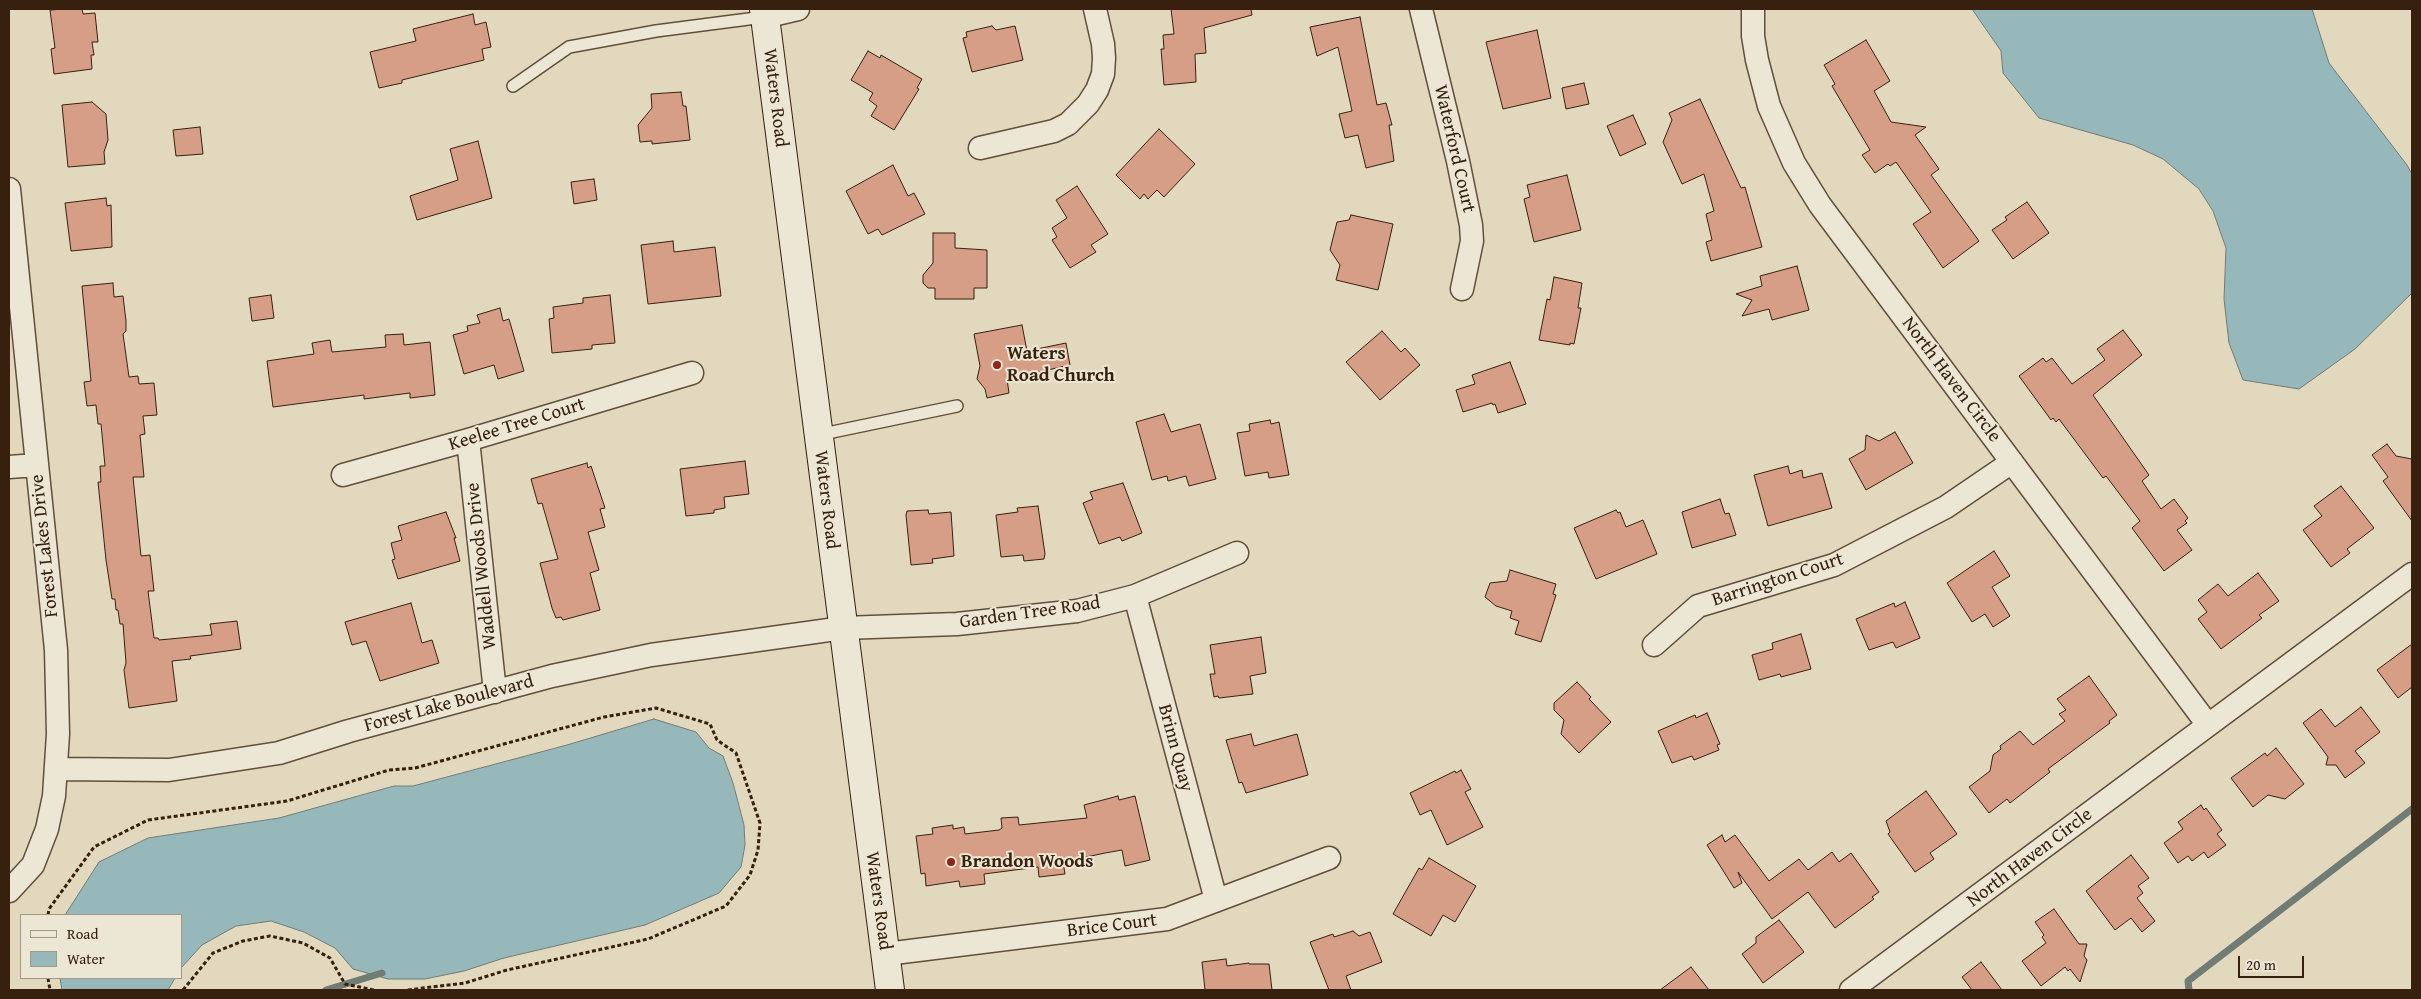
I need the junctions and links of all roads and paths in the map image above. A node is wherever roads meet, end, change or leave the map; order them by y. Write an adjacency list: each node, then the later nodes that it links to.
1 (798, 9): 5 (street)
2 (1095, 9): 7 (street)
3 (1421, 9): 9 (street, Waterford Court)
4 (1753, 9): 14 (street, North Haven Circle)
5 (764, 13): 6 (lane); 12 (street, Waters Road)
6 (513, 86)
7 (980, 148)
8 (9, 189): 15 (street, Forest Lakes Drive)
9 (1462, 289)
10 (692, 373): 13 (street, Keelee Tree Court)
11 (957, 406): 12 (lane)
12 (818, 435): 21 (street, Waters Road)
13 (468, 440): 17 (street, Keelee Tree Court); 23 (street, Waddell Woods Drive)
14 (2012, 462): 22 (street, Barrington Court); 24 (street, North Haven Circle)
15 (37, 465): 16 (street); 25 (street, Forest Lakes Drive)
16 (9, 468)
17 (343, 475)
18 (1237, 554): 20 (street, Garden Tree Road)
19 (2412, 574): 24 (street, North Haven Circle)
20 (1135, 596): 21 (street, Garden Tree Road); 28 (street, Brinn Quay)
21 (843, 628): 23 (street, Forest Lake Boulevard); 30 (street, Waters Road)
22 (1654, 645)
23 (495, 692): 25 (street, Forest Lake Boulevard)
24 (2208, 725): 35 (street, North Haven Circle)
25 (56, 769): 27 (street, Forest Lakes Drive)
26 (1329, 858): 28 (street, Brice Court)
27 (9, 891)
28 (1216, 900): 30 (street, Brice Court)
29 (48, 914): 33 (path)
30 (886, 954): 34 (street, Waters Road)
31 (183, 990): 32 (path)
32 (374, 990)
33 (407, 990)
34 (890, 990)
35 (1852, 990)

